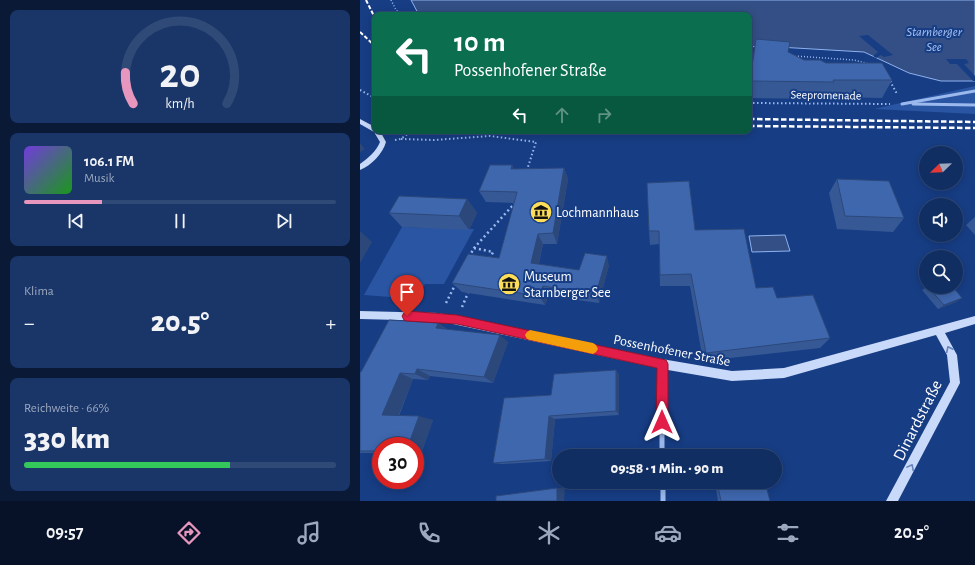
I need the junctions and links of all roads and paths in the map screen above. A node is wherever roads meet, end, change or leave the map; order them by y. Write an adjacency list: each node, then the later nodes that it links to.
1 (391, 0): 2 (path)
2 (398, 12)
3 (752, 52): 4 (path)
4 (761, 54)
5 (794, 56): 6 (path)
6 (874, 67)
7 (888, 78): 12 (path)
8 (360, 90): 10 (path)
9 (975, 91): 12 (street)
10 (372, 96)
11 (752, 103): 12 (path, Seepromenade)
12 (902, 104): 13 (street)
13 (975, 105)
14 (360, 121): 15 (main road)
15 (372, 128)
16 (378, 134): 19 (main road)
17 (407, 134): 18 (path)
18 (401, 139): 19 (path); 21 (path)
19 (383, 142): 20 (main road)
20 (360, 168)
21 (527, 171)
22 (517, 202): 23 (path)
23 (474, 248): 24 (path); 25 (path)
24 (468, 260)
25 (487, 265)
26 (458, 278): 28 (path)
27 (360, 314): 28 (main road, Possenhofener Straße)
28 (439, 317): 31 (main road, Possenhofener Straße)
29 (975, 320): 30 (main road, Possenhofener Straße)
30 (938, 330): 31 (main road, Possenhofener Straße); 35 (main road, Dinardstraße, one-way to 30)
31 (662, 364): 32 (street)
32 (662, 449)
33 (663, 489): 34 (street)
34 (664, 501)
35 (892, 501)

